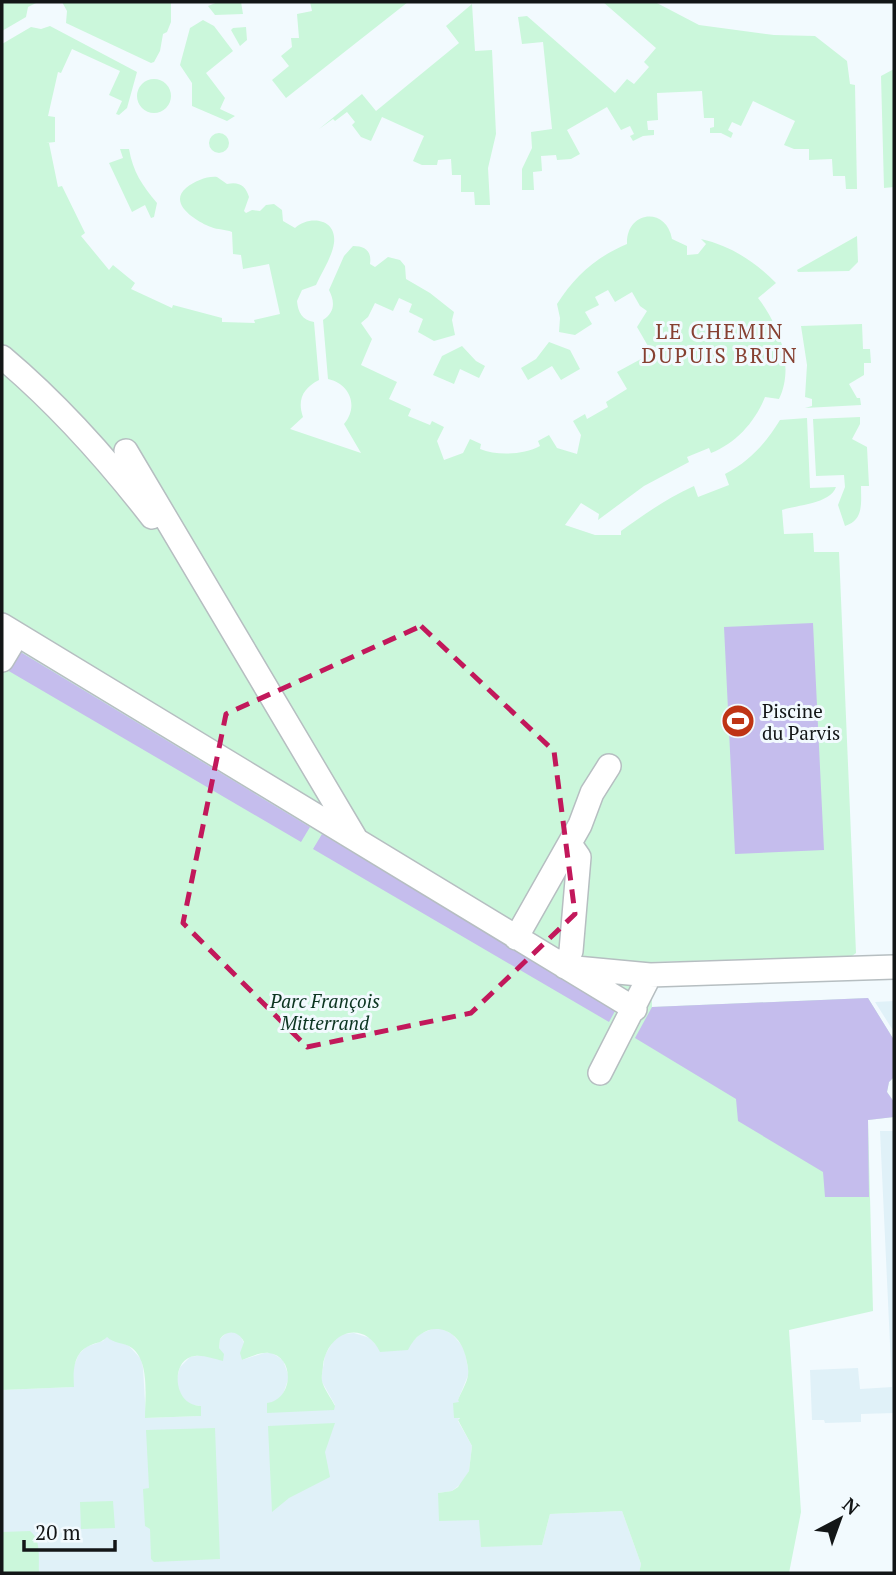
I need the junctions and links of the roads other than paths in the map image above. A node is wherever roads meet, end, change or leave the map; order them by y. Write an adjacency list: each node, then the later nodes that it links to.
1 (2, 357): 5 (street)
2 (9, 630): 3 (street); 5 (street)
3 (2, 660)
4 (609, 766): 6 (street)
5 (357, 841): 7 (street)
6 (570, 844): 7 (street); 8 (street)
7 (516, 938): 8 (street)
8 (565, 967): 10 (street); 11 (street)
9 (894, 967): 10 (street)
10 (650, 975): 11 (street)
11 (635, 1009): 12 (street)
12 (600, 1073)

